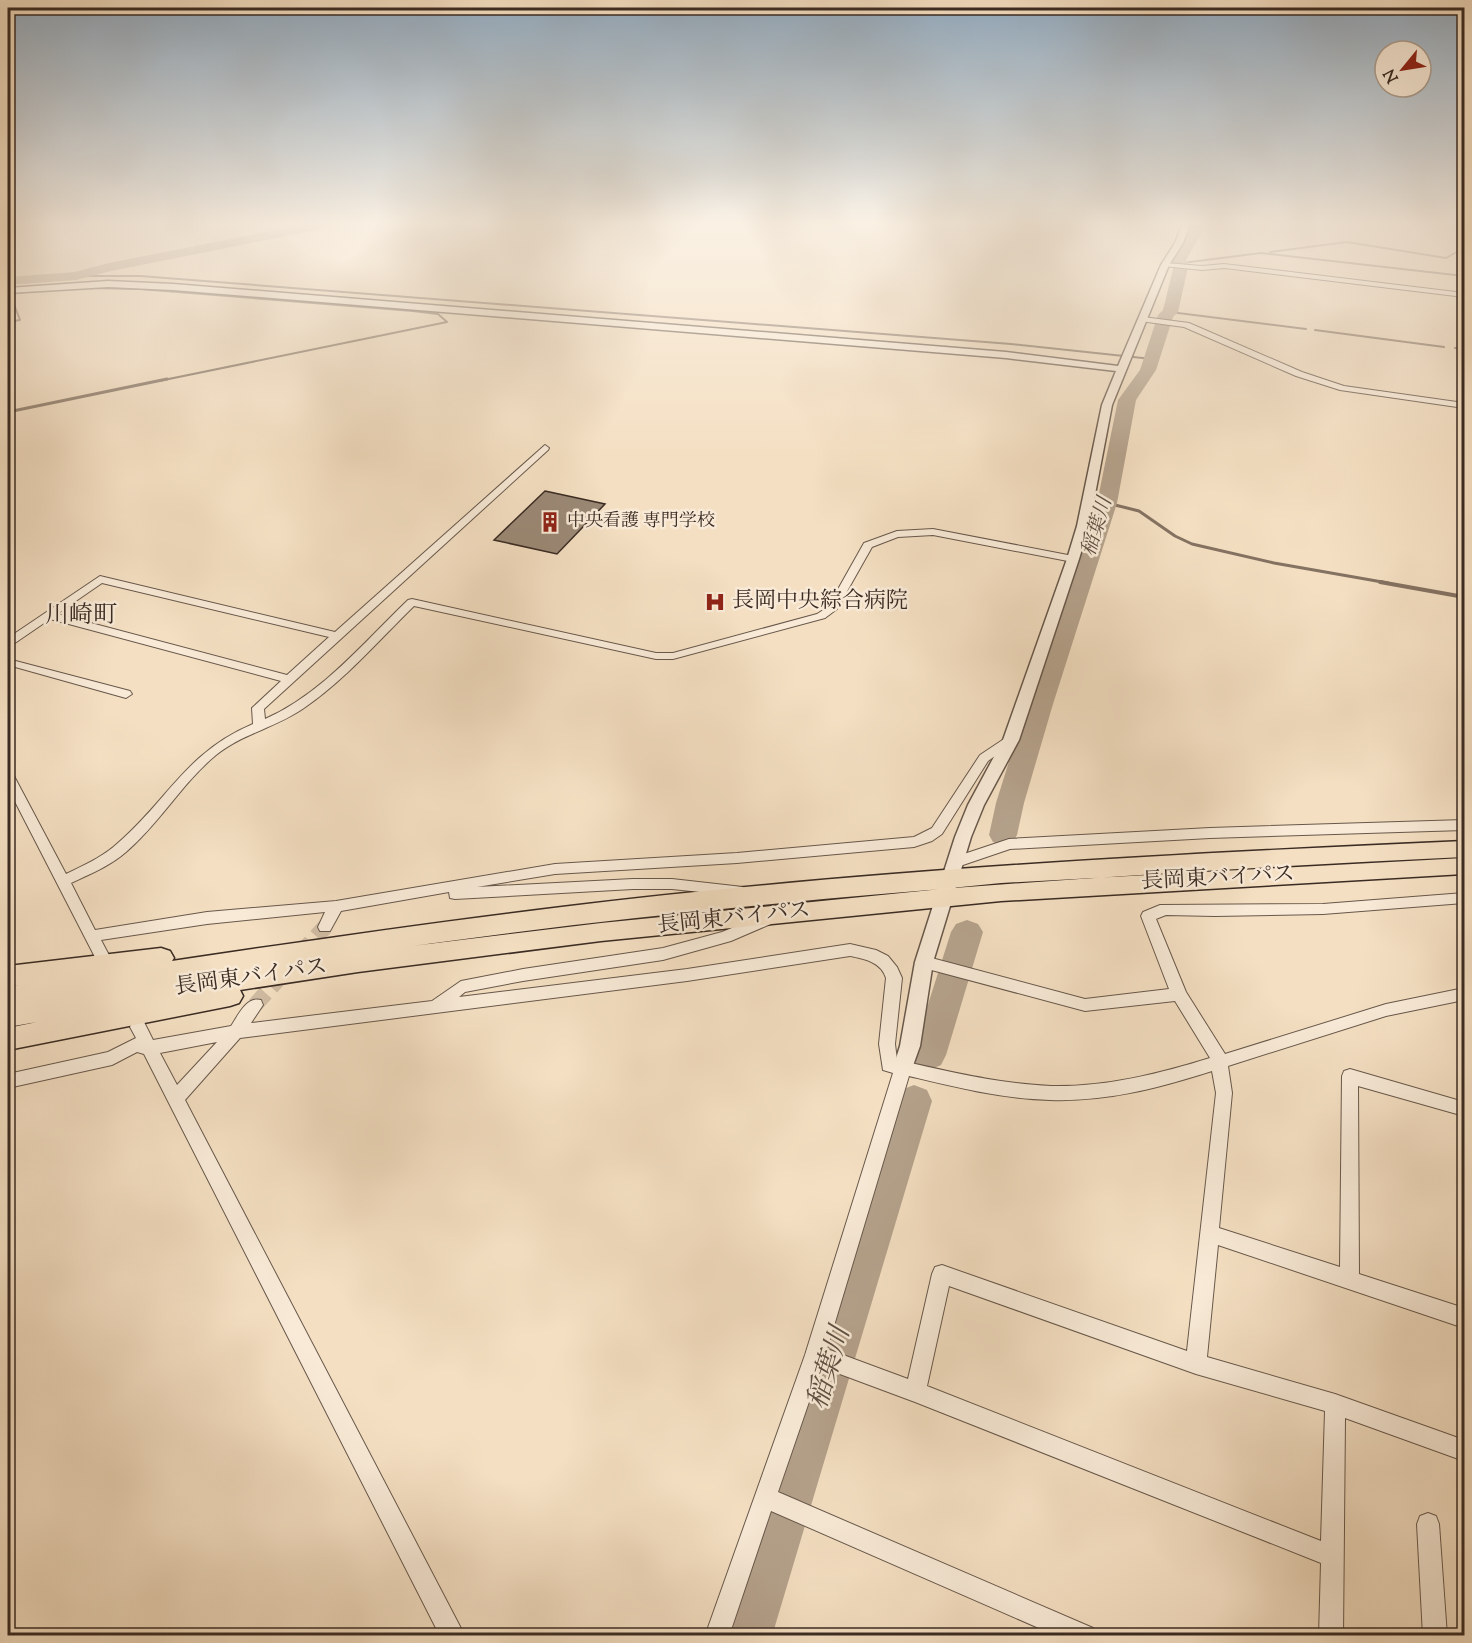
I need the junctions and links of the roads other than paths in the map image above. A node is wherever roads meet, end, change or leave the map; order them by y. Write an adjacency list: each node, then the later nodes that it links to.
1 (353, 302): 4 (street)
2 (1153, 302): 3 (street)
3 (1146, 320): 4 (street); 5 (street)
4 (1122, 369): 7 (street)
5 (1464, 406)
6 (545, 448): 9 (street)
7 (1073, 560): 14 (street); 15 (street)
8 (47, 615): 9 (street); 10 (street); 12 (street)
9 (337, 636): 12 (street)
10 (8, 643)
11 (8, 662): 13 (street)
12 (289, 680): 14 (street)
13 (126, 694)
14 (259, 726): 22 (street)
15 (1011, 740): 21 (street); 23 (street)
16 (8, 776): 17 (street)
17 (13, 800): 22 (street)
18 (1464, 825): 21 (street)
19 (1464, 849): 21 (highway, 長岡東バイパス)
20 (1464, 866): 21 (highway, 長岡東バイパス)
21 (951, 878): 25 (highway, 長岡東バイパス); 32 (street)
22 (63, 881): 29 (street)
23 (396, 896): 25 (street); 26 (street)
24 (1464, 898): 34 (street)
25 (777, 904): 27 (highway, 長岡東バイパス); 30 (highway, 長岡東バイパス); 38 (street)
26 (336, 906): 28 (street); 29 (street)
27 (607, 911): 33 (highway); 36 (highway, 長岡東バイパス)
28 (325, 927)
29 (92, 936): 31 (street)
30 (502, 943): 39 (highway, 長岡東バイパス); 42 (highway)
31 (102, 957)
32 (933, 964): 34 (street); 45 (street)
33 (8, 976)
34 (1179, 994): 44 (street)
35 (1464, 994): 44 (street)
36 (8, 997)
37 (255, 1005): 41 (street)
38 (435, 1007): 41 (street); 45 (street)
39 (8, 1016)
40 (138, 1027): 43 (street)
41 (236, 1032): 43 (street); 47 (street)
42 (8, 1039)
43 (148, 1048): 46 (street); 47 (street)
44 (1219, 1061): 45 (street); 49 (street)
45 (903, 1068): 52 (street)
46 (8, 1081)
47 (175, 1098): 60 (street)
48 (1464, 1109): 50 (street)
49 (1211, 1234): 50 (street); 53 (street)
50 (1348, 1280): 51 (street)
51 (1464, 1318)
52 (814, 1355): 54 (street); 57 (street)
53 (1197, 1364): 54 (street); 55 (street)
54 (915, 1392): 59 (street)
55 (1335, 1404): 56 (street); 59 (street)
56 (1464, 1450)
57 (764, 1497): 61 (street); 62 (street)
58 (1428, 1524): 64 (street)
59 (1333, 1557): 63 (street)
60 (453, 1635)
61 (717, 1635)
62 (1085, 1635)
63 (1331, 1635)
64 (1435, 1635)

